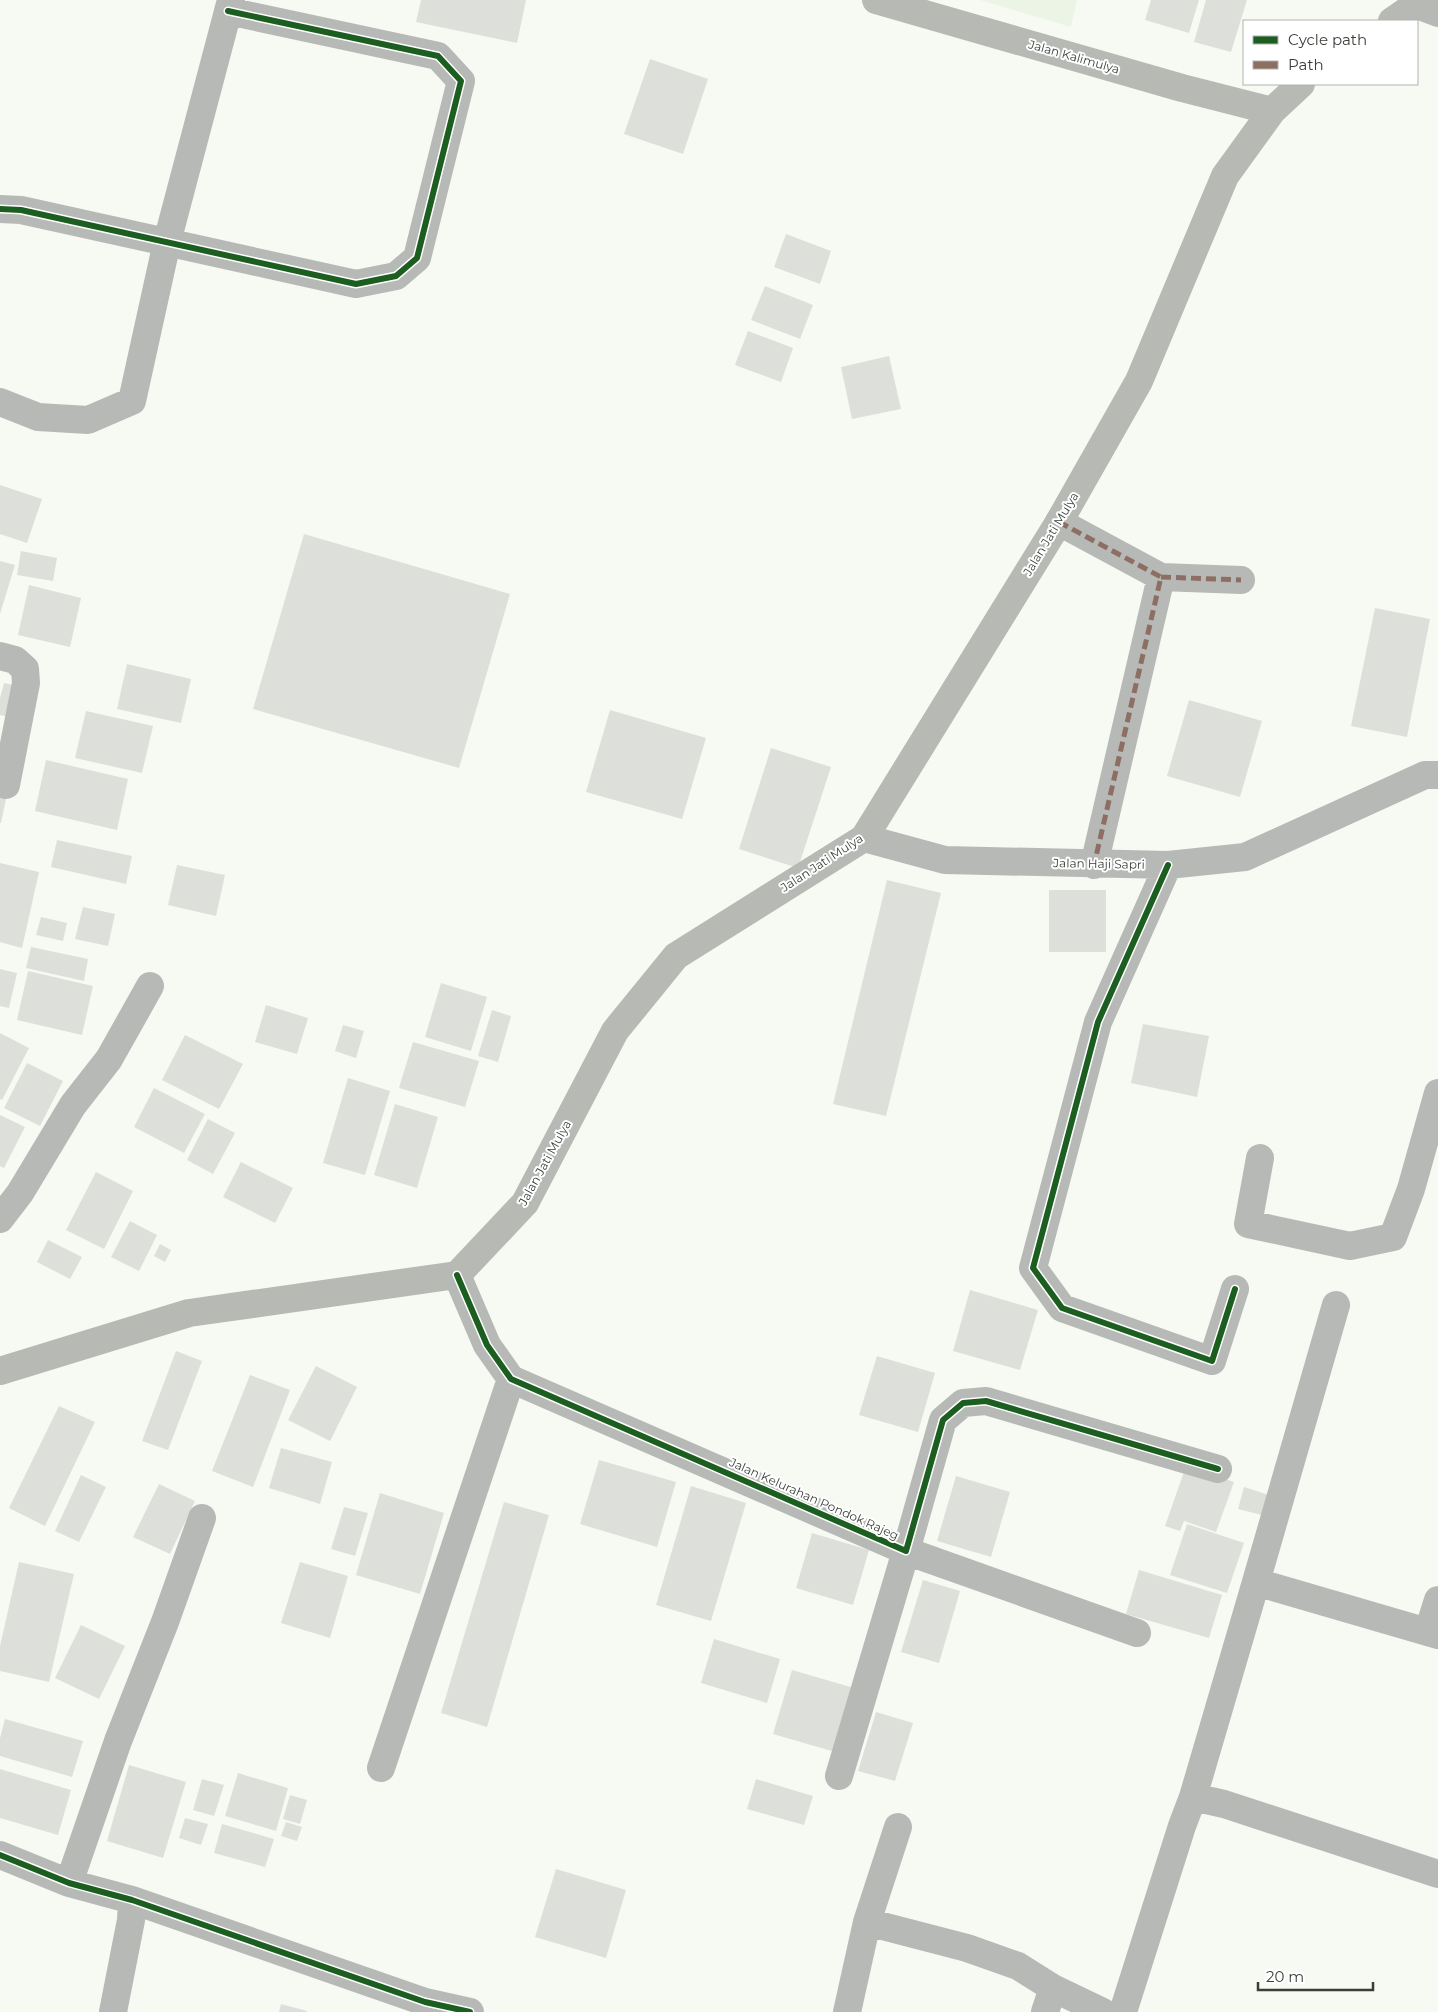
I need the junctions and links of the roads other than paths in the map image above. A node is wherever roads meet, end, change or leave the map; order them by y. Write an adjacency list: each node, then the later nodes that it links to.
1 (876, 0): 6 (main road, Jalan Kalimulya)
2 (230, 6): 8 (street); 8 (street)
3 (1426, 6): 4 (main road)
4 (1394, 20)
5 (1300, 85): 6 (main road, Jalan Jati Mulya)
6 (1272, 111): 10 (main road, Jalan Jati Mulya)
7 (0, 209): 8 (street)
8 (167, 242): 9 (street)
9 (0, 402)
10 (1059, 522): 11 (street); 16 (main road, Jalan Jati Mulya)
11 (1161, 577): 12 (street); 17 (street)
12 (1241, 580)
13 (0, 656): 15 (street)
14 (1438, 775): 18 (street, Jalan Haji Sapri)
15 (6, 785)
16 (864, 838): 17 (street, Jalan Haji Sapri); 23 (main road, Jalan Jati Mulya)
17 (1094, 865): 18 (street, Jalan Haji Sapri)
18 (1168, 865): 24 (street)
19 (150, 986): 22 (street)
20 (1438, 1093): 21 (street)
21 (1260, 1158)
22 (0, 1219)
23 (457, 1275): 26 (main road); 27 (street)
24 (1235, 1289)
25 (1336, 1305): 31 (street)
26 (0, 1371)
27 (511, 1380): 30 (street, Jalan Kelurahan Pondok Rajeg); 35 (street)
28 (1218, 1469): 30 (street, Jalan Kelurahan Pondok Rajeg)
29 (202, 1518): 41 (street)
30 (906, 1551): 33 (street, Jalan Kelurahan Pondok Rajeg); 36 (street, Jalan Kelurahan Pondok Rajeg)
31 (1256, 1582): 34 (street); 37 (street)
32 (1438, 1600): 34 (street)
33 (1137, 1633)
34 (1433, 1634)
35 (381, 1768)
36 (839, 1776)
37 (1193, 1797): 40 (street); 49 (street)
38 (898, 1827): 43 (street)
39 (0, 1855): 41 (street)
40 (1438, 1874)
41 (69, 1883): 42 (street)
42 (132, 1900): 45 (street); 46 (street)
43 (868, 1922): 44 (street); 47 (street)
44 (1049, 2000): 48 (street)
45 (113, 2012)
46 (470, 2012)
47 (847, 2012)
48 (1103, 2012)
49 (1123, 2012)

